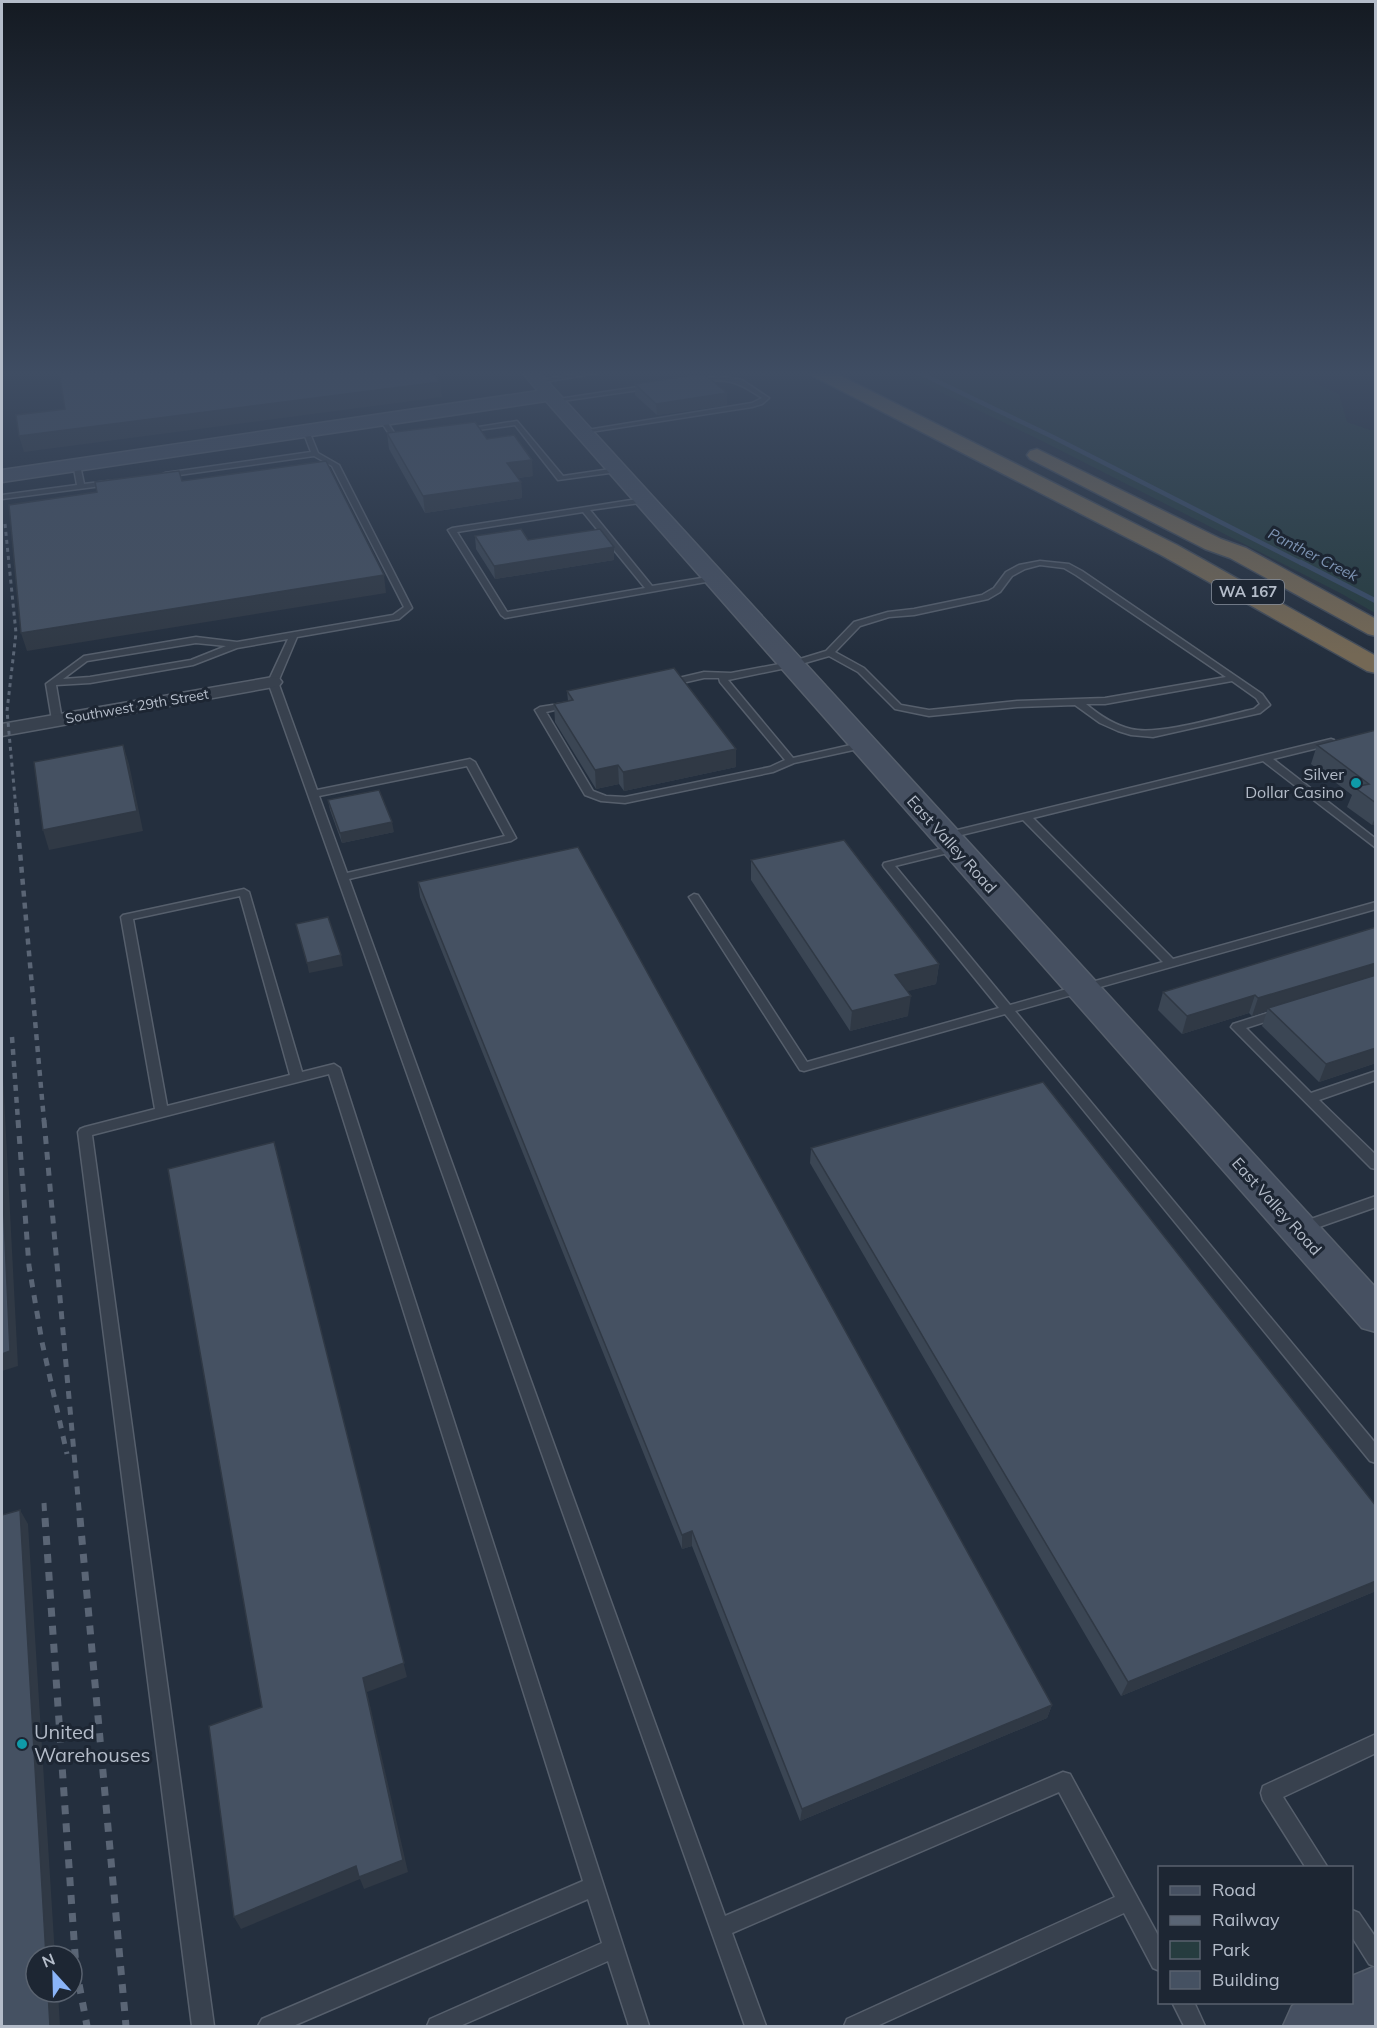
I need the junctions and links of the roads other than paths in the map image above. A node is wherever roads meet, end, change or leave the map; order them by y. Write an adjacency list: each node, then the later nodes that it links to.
1 (76, 465): 13 (lane)
2 (72, 466): 10 (street)
3 (233, 466): 11 (lane)
4 (335, 466): 21 (lane)
5 (551, 466): 9 (lane)
6 (613, 466): 9 (street, East Valley Road)
7 (1007, 466): 26 (highway, WA 167)
8 (1057, 466): 17 (highway, WA 167)
9 (617, 470): 15 (street, East Valley Road)
10 (2, 476)
11 (152, 477)
12 (116, 482): 13 (lane)
13 (81, 486): 14 (lane)
14 (2, 497)
15 (644, 500): 16 (lane); 18 (street, East Valley Road)
16 (585, 509): 19 (lane); 19 (lane)
17 (1214, 544): 20 (highway, WA 167); 22 (highway)
18 (714, 578): 19 (lane); 25 (street, East Valley Road)
19 (650, 589)
20 (1376, 629)
21 (294, 635): 23 (lane); 29 (lane)
22 (1376, 637)
23 (237, 645): 30 (lane); 30 (lane)
24 (829, 653): 25 (lane); 28 (lane); 32 (lane)
25 (791, 664): 27 (lane); 37 (street, East Valley Road)
26 (1376, 666)
27 (729, 675): 31 (lane); 39 (lane)
28 (1231, 679): 32 (lane); 32 (lane)
29 (273, 682): 34 (street, Southwest 29th Street); 40 (lane)
30 (51, 684): 34 (lane)
31 (657, 685)
32 (1077, 702)
33 (575, 703): 39 (lane)
34 (57, 720): 35 (street, Southwest 29th Street)
35 (2, 730)
36 (1342, 740): 38 (lane)
37 (864, 745): 39 (lane); 42 (street, East Valley Road)
38 (1265, 758): 41 (lane); 43 (lane)
39 (791, 761)
40 (313, 794): 44 (lane); 44 (lane)
41 (1025, 816): 42 (lane); 47 (lane)
42 (950, 842): 48 (street, East Valley Road); 50 (lane)
43 (1376, 845)
44 (343, 877): 65 (lane)
45 (694, 897): 50 (lane)
46 (1376, 906): 47 (lane)
47 (1172, 964): 48 (lane)
48 (1083, 990): 50 (lane); 57 (street, East Valley Road)
49 (1291, 1010): 53 (lane)
50 (1008, 1011): 59 (lane)
51 (1376, 1075): 53 (lane)
52 (297, 1077): 54 (lane); 54 (lane); 62 (lane)
53 (1310, 1098): 55 (lane)
54 (162, 1112): 71 (lane)
55 (1376, 1164)
56 (1376, 1201): 57 (lane)
57 (1298, 1230): 58 (street, East Valley Road)
58 (1376, 1316)
59 (1376, 1456)
60 (1376, 1743): 61 (lane)
61 (1317, 1866)
62 (594, 1886): 66 (lane); 72 (lane)
63 (1128, 1901): 65 (lane); 67 (lane); 76 (lane)
64 (1353, 1922): 68 (lane)
65 (720, 1928): 75 (lane)
66 (614, 1948): 73 (lane); 74 (lane)
67 (1158, 1957)
68 (1376, 1957)
69 (1376, 1994): 78 (street)
70 (1183, 2004): 77 (lane)
71 (203, 2026)
72 (269, 2026)
73 (437, 2026)
74 (639, 2026)
75 (756, 2026)
76 (854, 2026)
77 (1195, 2026)
78 (1312, 2026)

